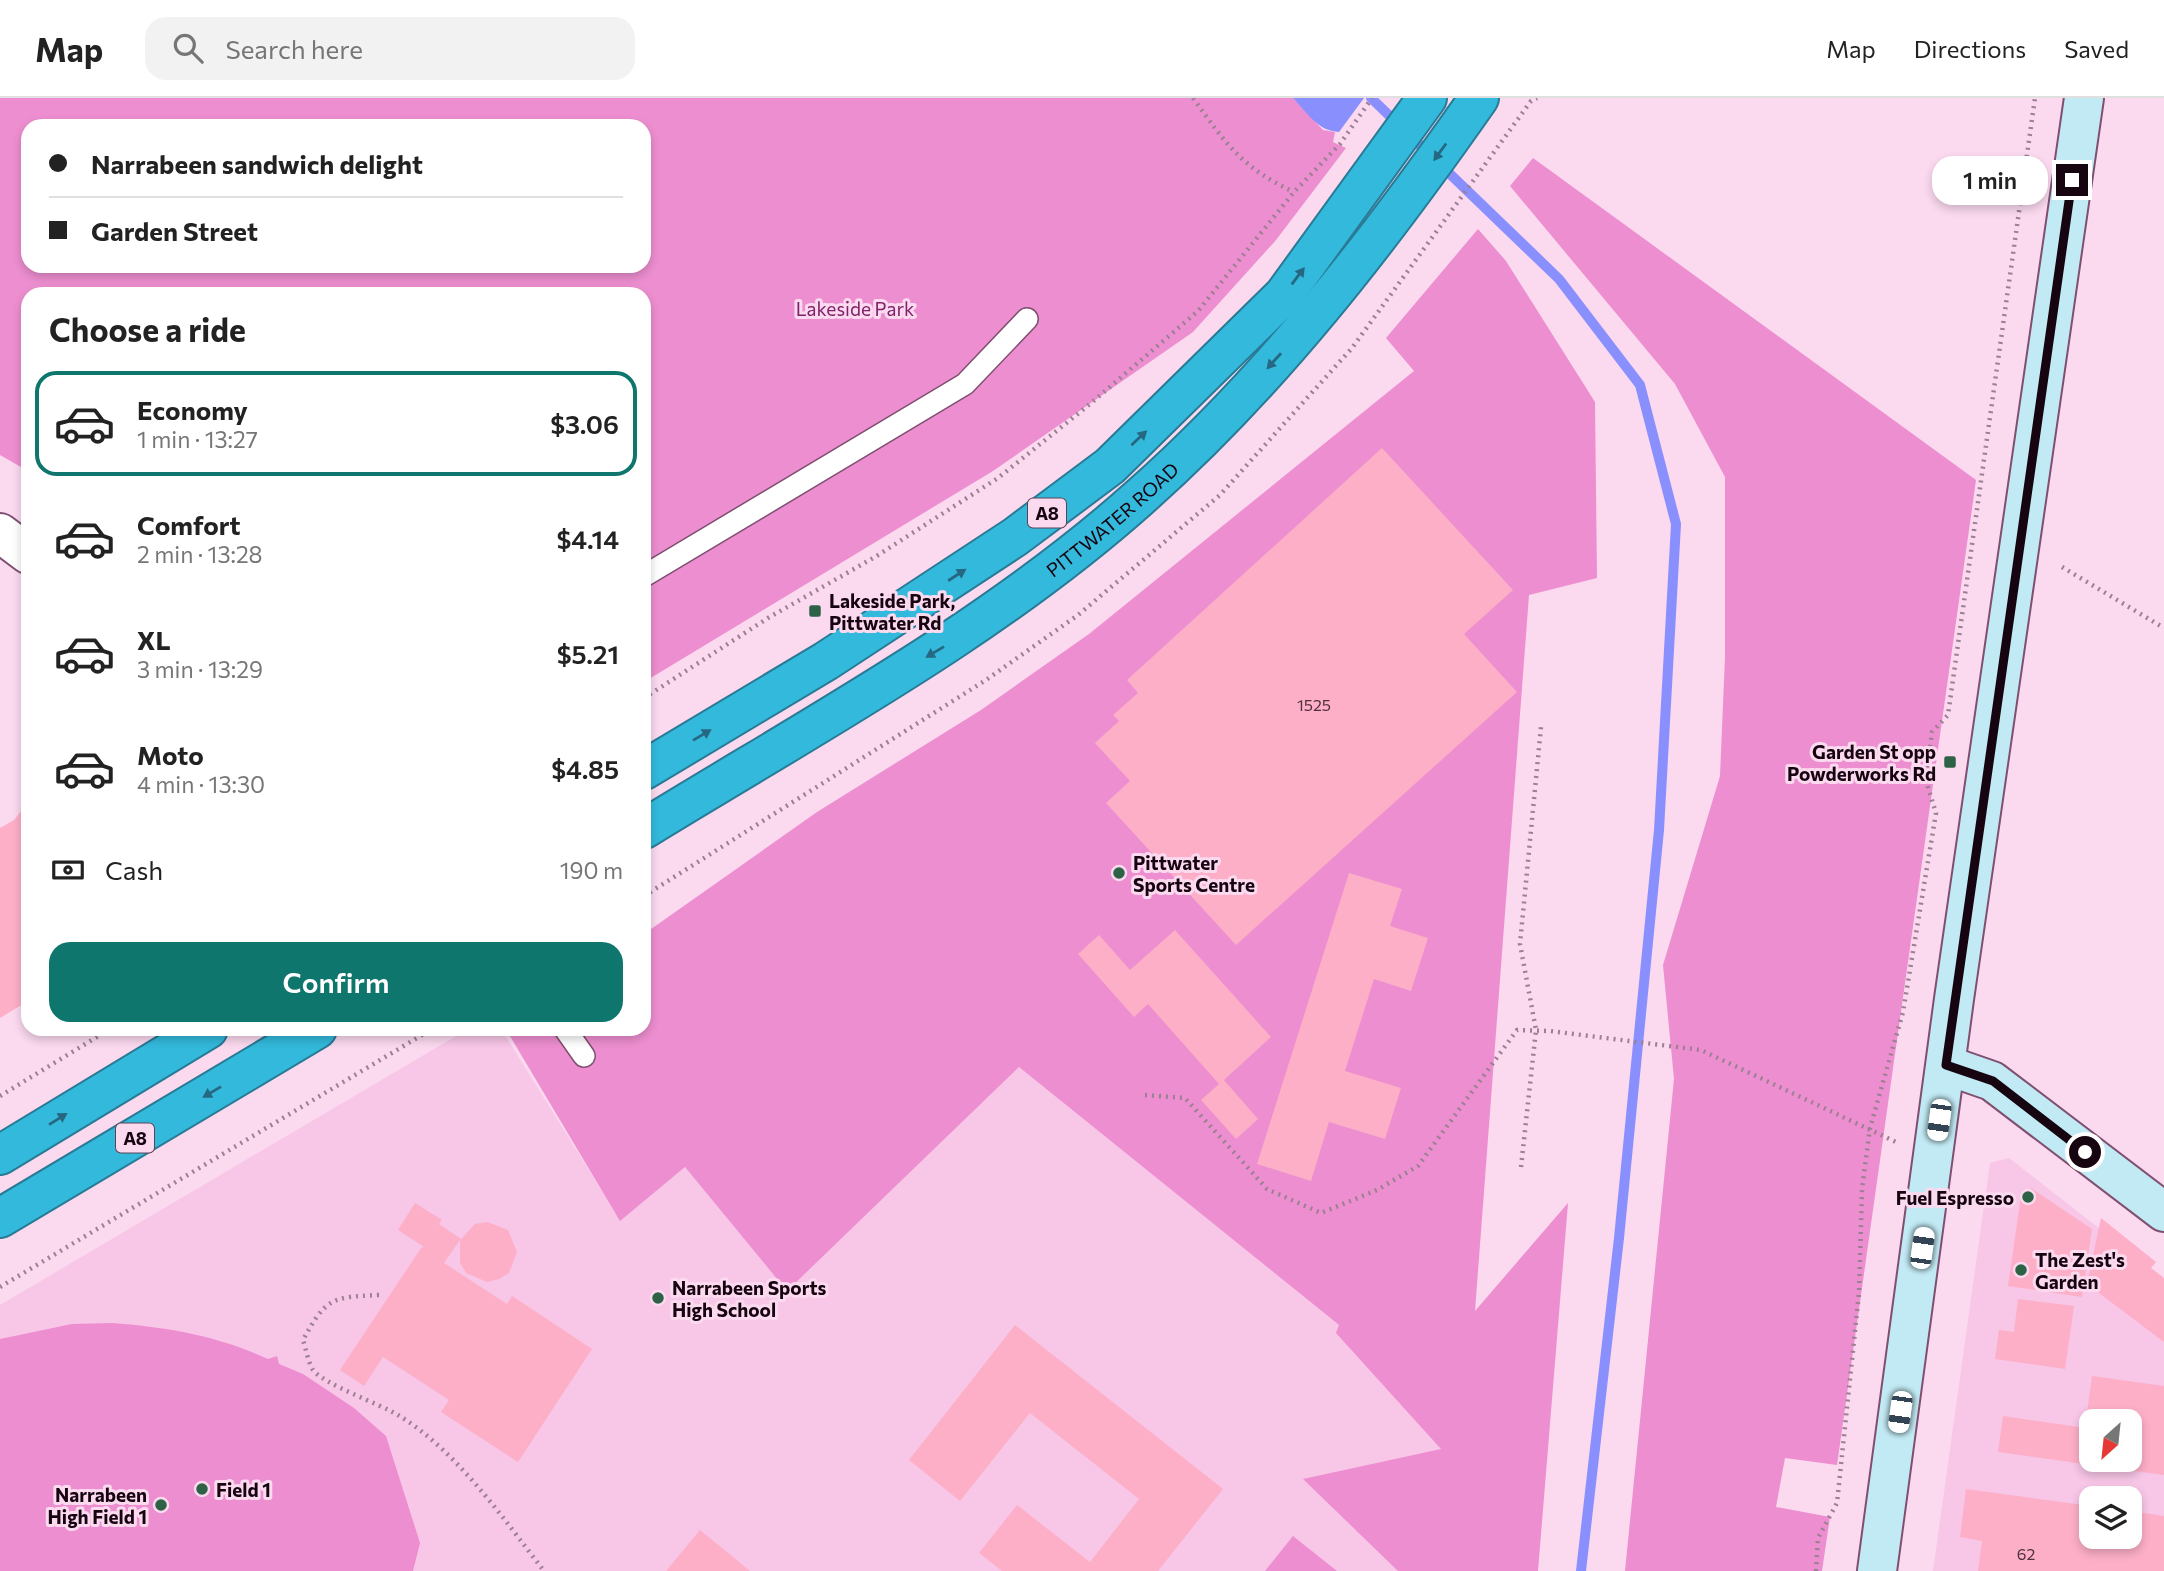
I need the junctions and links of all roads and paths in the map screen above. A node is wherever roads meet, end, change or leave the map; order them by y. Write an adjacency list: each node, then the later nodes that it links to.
1 (1194, 98): 8 (path)
2 (1372, 98): 8 (path)
3 (1427, 98): 18 (highway, PITTWATER ROAD / A8, one-way to 3)
4 (1537, 98): 9 (path)
5 (2035, 98): 30 (path)
6 (2084, 98): 27 (main road)
7 (1474, 104): 19 (highway, PITTWATER ROAD / A8, one-way to 19)
8 (1294, 192): 16 (path)
9 (1447, 221)
10 (1027, 319): 14 (lane)
11 (0, 533): 12 (street)
12 (21, 549)
13 (2062, 567): 15 (path)
14 (651, 572)
15 (2164, 628)
16 (651, 693)
17 (1541, 727): 20 (path)
18 (651, 766)
19 (651, 825)
20 (1536, 1030): 28 (path); 30 (path); 33 (path)
21 (99, 1036): 29 (path)
22 (196, 1036): 32 (highway, one-way to 22)
23 (305, 1036): 35 (highway, A8, one-way to 35)
24 (420, 1036): 36 (path)
25 (570, 1036): 26 (lane)
26 (584, 1056)
27 (1946, 1065): 34 (main road); 40 (main road)
28 (1145, 1095)
29 (0, 1096)
30 (1870, 1128): 31 (path); 39 (path)
31 (1896, 1142)
32 (0, 1154)
33 (1521, 1167)
34 (2164, 1212)
35 (0, 1218)
36 (0, 1287)
37 (379, 1295): 38 (path)
38 (544, 1571)
39 (1816, 1571)
40 (1877, 1571)

